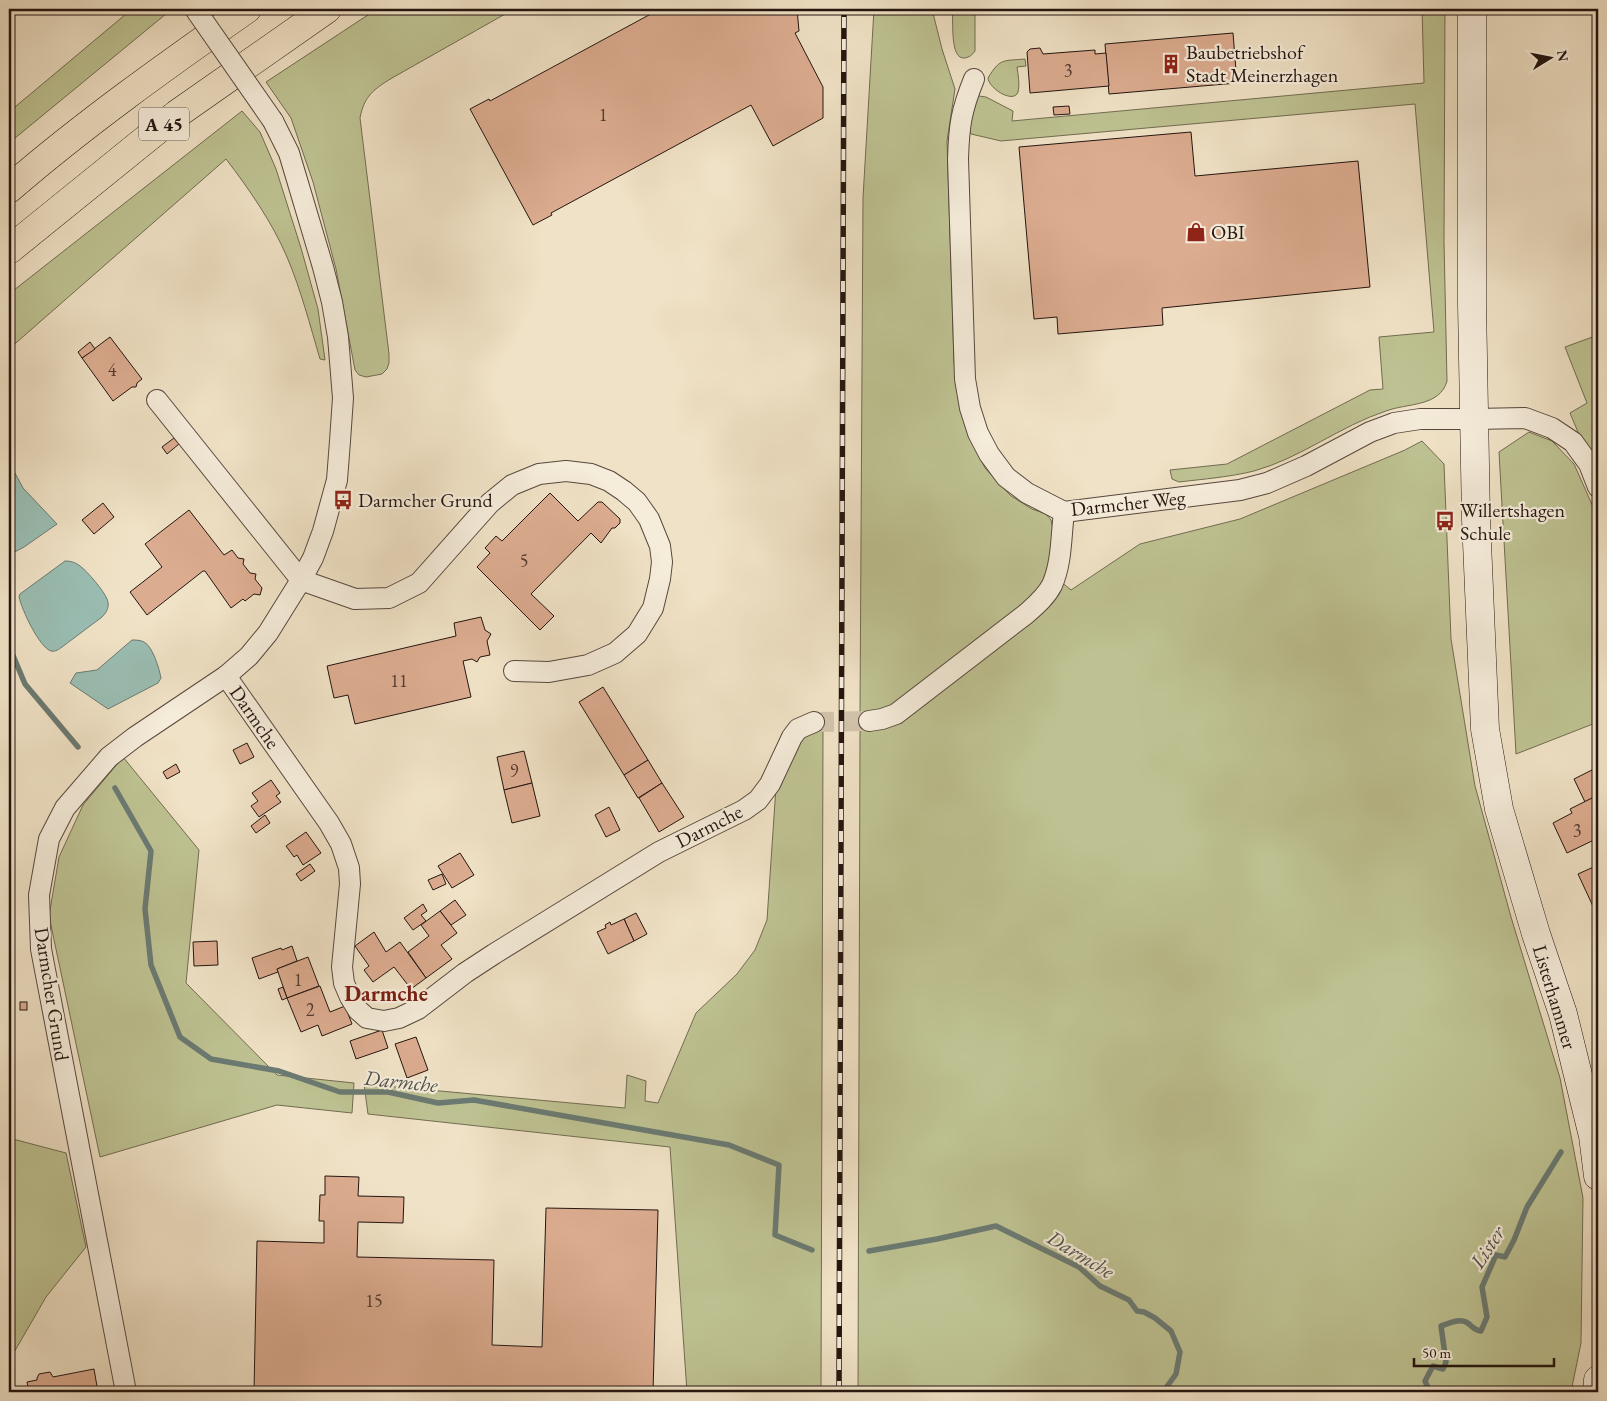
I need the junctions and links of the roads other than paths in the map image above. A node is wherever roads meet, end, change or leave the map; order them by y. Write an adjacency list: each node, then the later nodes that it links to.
1 (195, 9): 12 (street, Darmcher Grund, bridge)
2 (247, 9): 6 (highway, A 45)
3 (327, 9): 7 (highway, A 45)
4 (1472, 9): 9 (main road, Listerhammer)
5 (974, 79): 11 (street, Darmcher Weg)
6 (9, 189)
7 (9, 250)
8 (157, 400): 12 (street)
9 (1474, 418): 10 (street, Darmcher Weg); 11 (street, Darmcher Weg); 17 (main road, Listerhammer)
10 (1598, 487)
11 (1064, 512): 15 (street)
12 (301, 580): 13 (street); 14 (street, Darmcher Grund)
13 (514, 671)
14 (226, 676): 16 (street, Darmche); 19 (street, Darmcher Grund)
15 (868, 721)
16 (814, 722)
17 (1598, 1176)
18 (1598, 1380): 20 (main road)
19 (126, 1392)
20 (1597, 1392)

